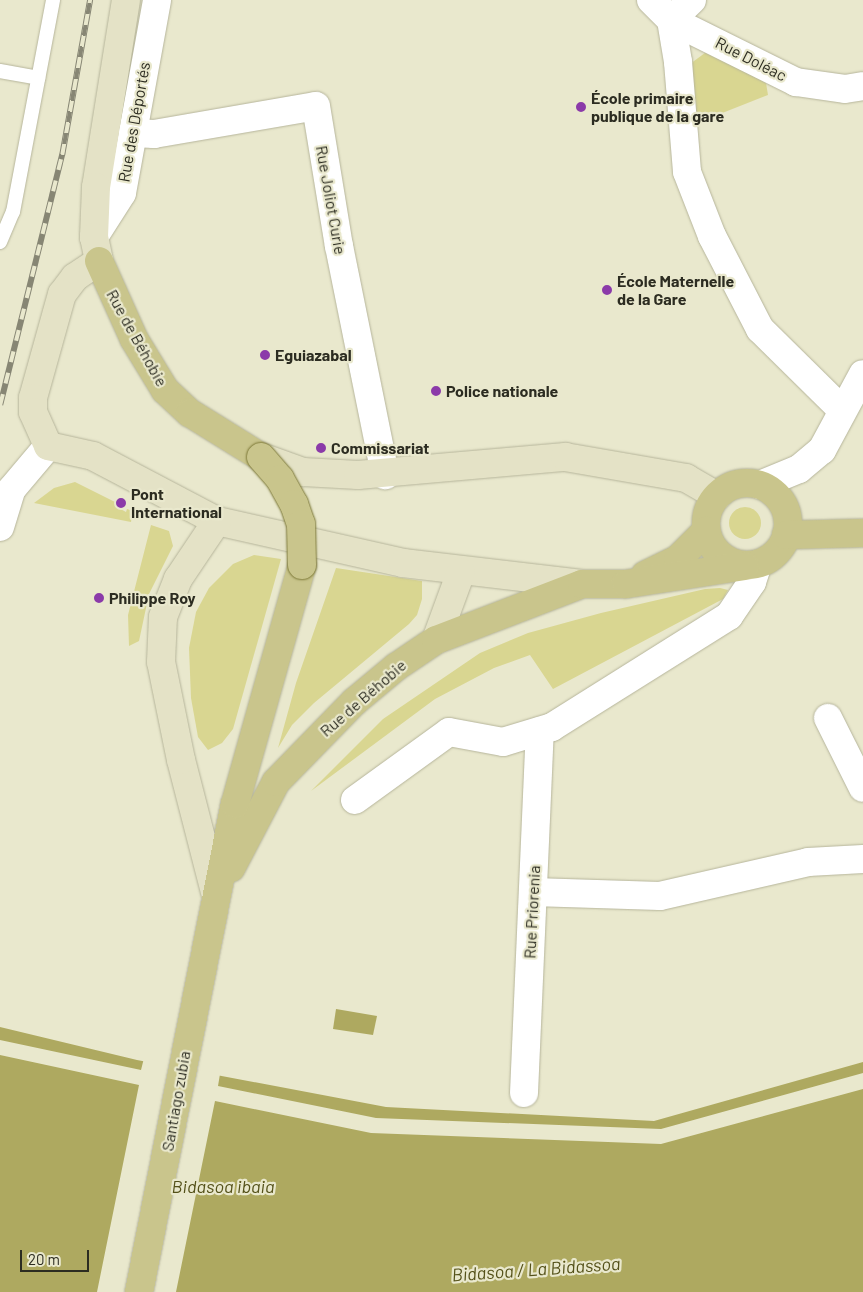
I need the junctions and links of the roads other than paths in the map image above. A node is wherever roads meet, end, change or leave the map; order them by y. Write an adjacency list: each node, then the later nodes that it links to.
1 (53, 0): 8 (lane)
2 (126, 0): 12 (main road)
3 (157, 0): 10 (street, Rue des Déportés)
4 (651, 0): 6 (street, Rue Doléac)
5 (692, 0): 6 (street)
6 (671, 20): 9 (street, Rue Doléac); 14 (street)
7 (0, 71): 8 (lane)
8 (38, 78): 11 (lane)
9 (863, 86)
10 (133, 133): 12 (street, Rue des Déportés); 17 (street, Rue Joliot Curie)
11 (0, 242)
12 (96, 249): 15 (main road); 16 (main road, Rue de Béhobie)
13 (863, 374): 14 (street)
14 (842, 410): 18 (street)
15 (48, 446): 20 (main road, Rue de Béhobie); 21 (street)
16 (261, 457): 17 (main road, Rue de Béhobie); 36 (main road, Rue de Béhobie, bridge)
17 (385, 475): 19 (main road, Rue de Béhobie)
18 (760, 485): 19 (main road); 24 (main road)
19 (717, 496): 22 (main road)
20 (217, 521): 26 (main road, Rue de Béhobie); 36 (main road, Rue de Béhobie)
21 (0, 527)
22 (706, 531): 25 (main road); 28 (main road, Rue de Béhobie)
23 (863, 533): 24 (main road)
24 (786, 535): 25 (main road)
25 (752, 565): 28 (main road, Rue de Béhobie); 31 (street)
26 (461, 572): 27 (main road, Rue de Béhobie); 29 (main road)
27 (582, 584): 28 (main road, Rue de Béhobie); 29 (main road, Rue de Béhobie)
28 (626, 584)
29 (436, 640): 36 (main road, Rue de Béhobie)
30 (828, 718): 32 (street)
31 (540, 731): 33 (street); 35 (street, Rue Priorenia)
32 (863, 788)
33 (355, 800)
34 (863, 859): 35 (street)
35 (533, 892): 38 (street, Rue Priorenia)
36 (216, 896): 37 (main road, Rue de Béhobie)
37 (195, 998): 39 (main road, Santiago zubia)
38 (524, 1093)
39 (139, 1292)

